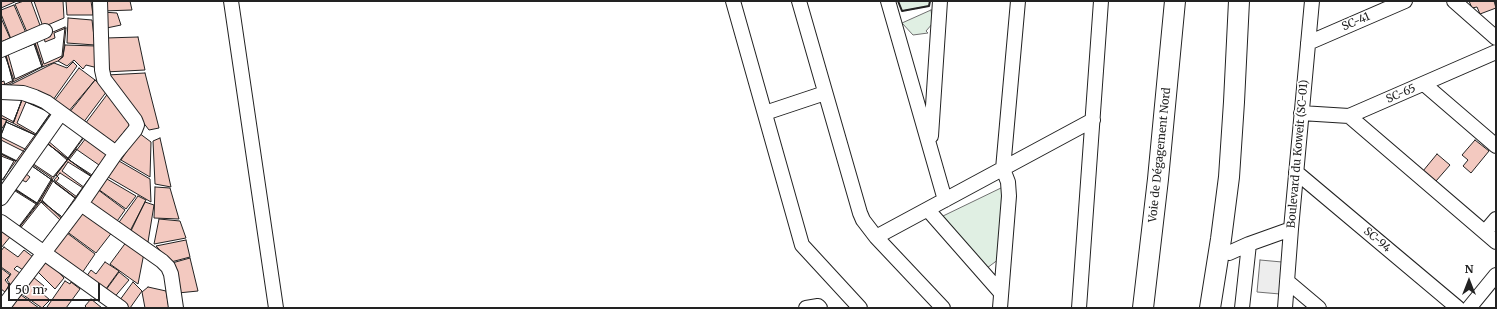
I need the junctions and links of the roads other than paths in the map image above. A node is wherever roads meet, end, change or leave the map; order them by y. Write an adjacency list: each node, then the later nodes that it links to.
1 (100, 1): 31 (street)
2 (231, 1): 53 (street)
3 (733, 1): 26 (street)
4 (799, 1): 22 (street)
5 (888, 1): 30 (street)
6 (940, 1): 30 (street)
7 (1018, 1): 32 (street)
8 (1101, 1): 28 (street)
9 (1175, 1): 19 (highway, Voie de Dégagement Nord)
10 (1239, 1): 23 (highway)
11 (1312, 1): 16 (street, Boulevard du Koweit (SC-01))
12 (1405, 1): 16 (street, SC-41)
13 (1454, 1): 15 (street)
14 (45, 31): 17 (street)
15 (1496, 38)
16 (1308, 43): 24 (street, Boulevard du Koweit (SC-01))
17 (1, 50)
18 (1496, 52): 20 (street, SC-65)
19 (1168, 79): 60 (highway); 61 (highway, Voie de Dégagement Nord)
20 (1424, 84): 27 (street, SC-65); 29 (street)
21 (1, 92): 25 (street)
22 (825, 93): 26 (street); 42 (street)
23 (1234, 102): 46 (highway); 62 (highway)
24 (1301, 112): 27 (street, SC-65); 33 (street, Boulevard du Koweit (SC-01))
25 (61, 113): 31 (street); 34 (street)
26 (764, 113): 56 (street)
27 (1349, 116): 41 (street)
28 (1093, 120): 32 (street); 59 (street)
29 (1496, 146)
30 (930, 148): 35 (street)
31 (116, 153): 36 (street)
32 (1003, 170): 35 (street); 49 (street)
33 (1296, 172): 40 (street, Boulevard du Koweit (SC-01)); 67 (street, SC-94)
34 (1, 198)
35 (945, 200): 37 (street)
36 (81, 204): 45 (street); 52 (street)
37 (928, 210): 42 (street); 49 (street)
38 (1496, 219): 41 (street)
39 (1, 222): 45 (street)
40 (1291, 229): 44 (street); 48 (street, Boulevard du Koweit (SC-01))
41 (1485, 232): 43 (street)
42 (876, 237): 57 (street)
43 (1496, 242)
44 (1249, 244): 46 (street); 64 (street)
45 (44, 253): 50 (street); 51 (street)
46 (1229, 253): 63 (highway)
47 (1496, 275): 68 (street)
48 (1288, 281): 65 (street, Boulevard du Koweit (SC-01)); 66 (street)
49 (1001, 293): 58 (street)
50 (2, 308)
51 (121, 308)
52 (176, 308)
53 (276, 308)
54 (806, 308): 55 (street)
55 (820, 308)
56 (860, 308)
57 (943, 308)
58 (1000, 308)
59 (1079, 308)
60 (1132, 308)
61 (1143, 308)
62 (1210, 308)
63 (1223, 308)
64 (1242, 308)
65 (1285, 308)
66 (1319, 308)
67 (1458, 308)
68 (1469, 308)

